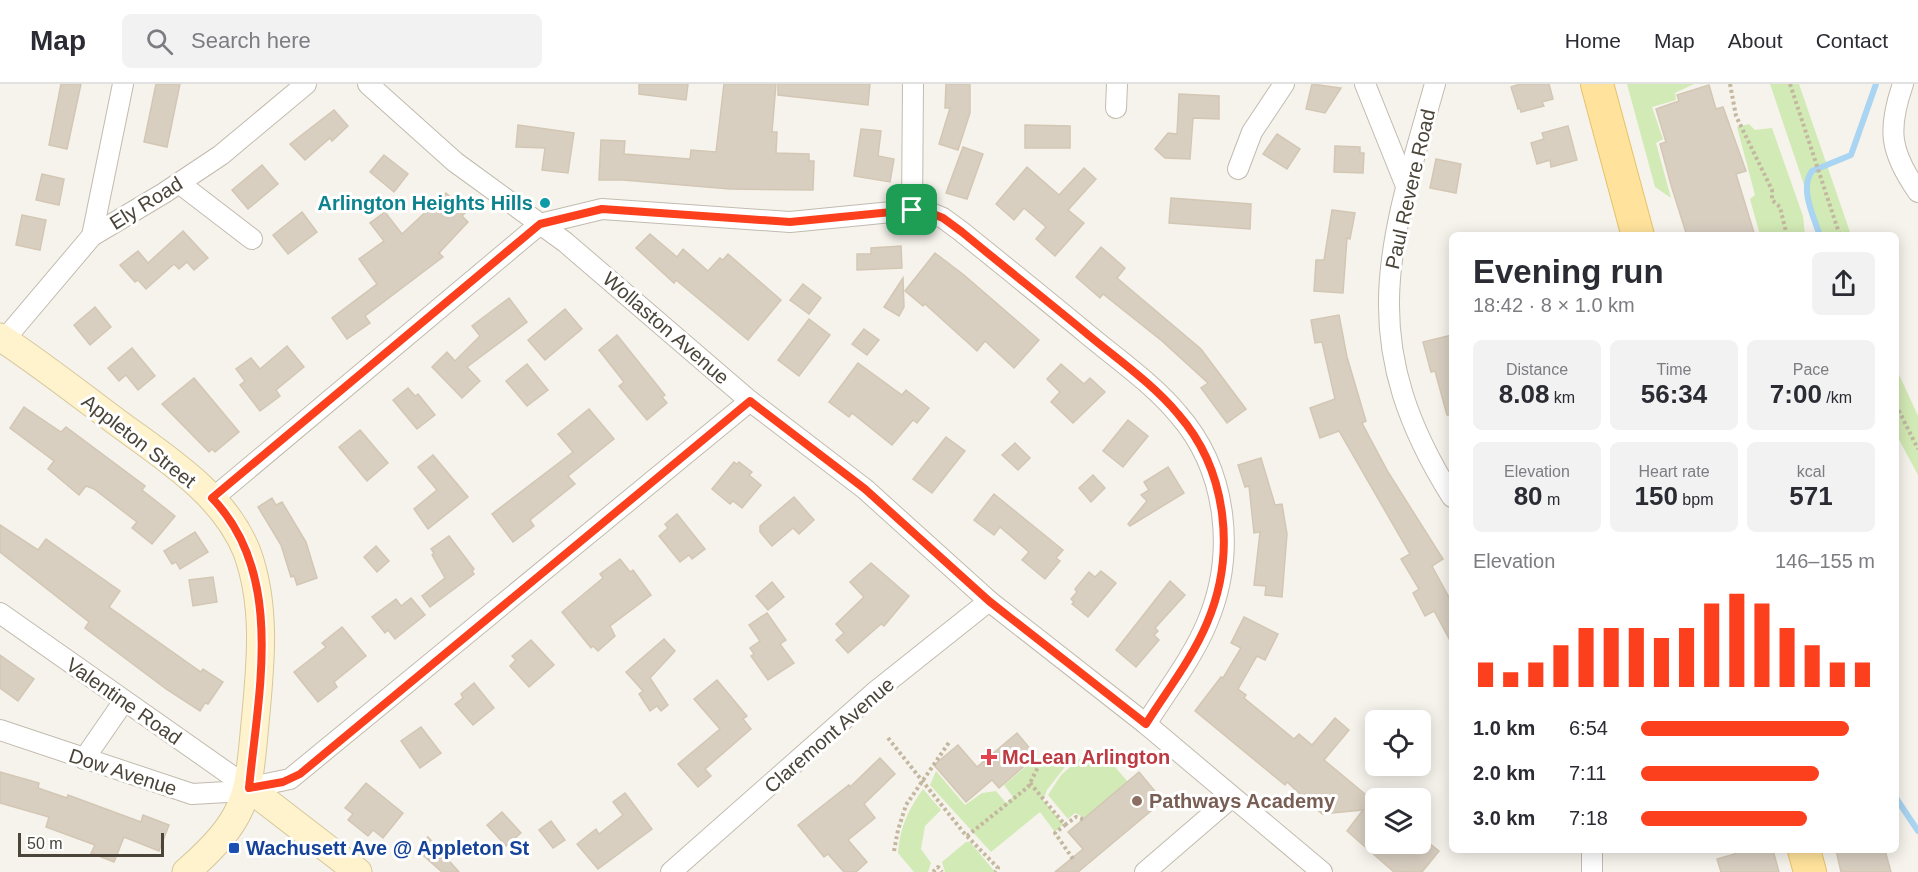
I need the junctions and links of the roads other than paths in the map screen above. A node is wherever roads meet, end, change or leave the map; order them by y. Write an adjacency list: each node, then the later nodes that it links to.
1 (123, 84): 19 (street)
2 (306, 84): 13 (street, Ely Road)
3 (368, 84): 17 (street, Wollaston Avenue)
4 (913, 84): 16 (street)
5 (1117, 84): 11 (street)
6 (1284, 84): 12 (street)
7 (1365, 84): 14 (street)
8 (1435, 84): 14 (street, Paul Revere Road)
9 (1598, 84): 18 (main road)
10 (1903, 84): 15 (street)
11 (1116, 108)
12 (1238, 169)
13 (179, 183): 19 (street, Ely Road); 20 (street)
14 (1406, 186): 23 (street, Paul Revere Road)
15 (1918, 192)
16 (912, 210): 17 (street); 28 (street)
17 (540, 224): 22 (street, Wollaston Avenue); 24 (street)
18 (1637, 232)
19 (92, 236): 21 (street, Ely Road)
20 (252, 239)
21 (2, 339): 24 (street, Appleton Street)
22 (750, 401): 25 (street, Wollaston Avenue); 31 (street, Dow Avenue)
23 (1449, 492)
24 (212, 498): 31 (street, Appleton Street)
25 (989, 601): 28 (street, Wollaston Avenue); 37 (street, Claremont Avenue)
26 (0, 613): 27 (street, Valentine Road)
27 (124, 701): 30 (street); 31 (street, Valentine Road)
28 (1146, 724): 32 (street, Wollaston Avenue)
29 (0, 730): 30 (street, Dow Avenue)
30 (84, 759): 31 (street, Dow Avenue)
31 (249, 788): 35 (street, Appleton Street); 36 (street)
32 (1231, 798): 38 (street); 39 (street, Wollaston Avenue)
33 (1592, 853): 40 (street)
34 (1805, 853): 41 (main road)
35 (186, 872)
36 (358, 872)
37 (671, 872)
38 (1145, 872)
39 (1322, 872)
40 (1592, 872)
41 (1810, 872)

